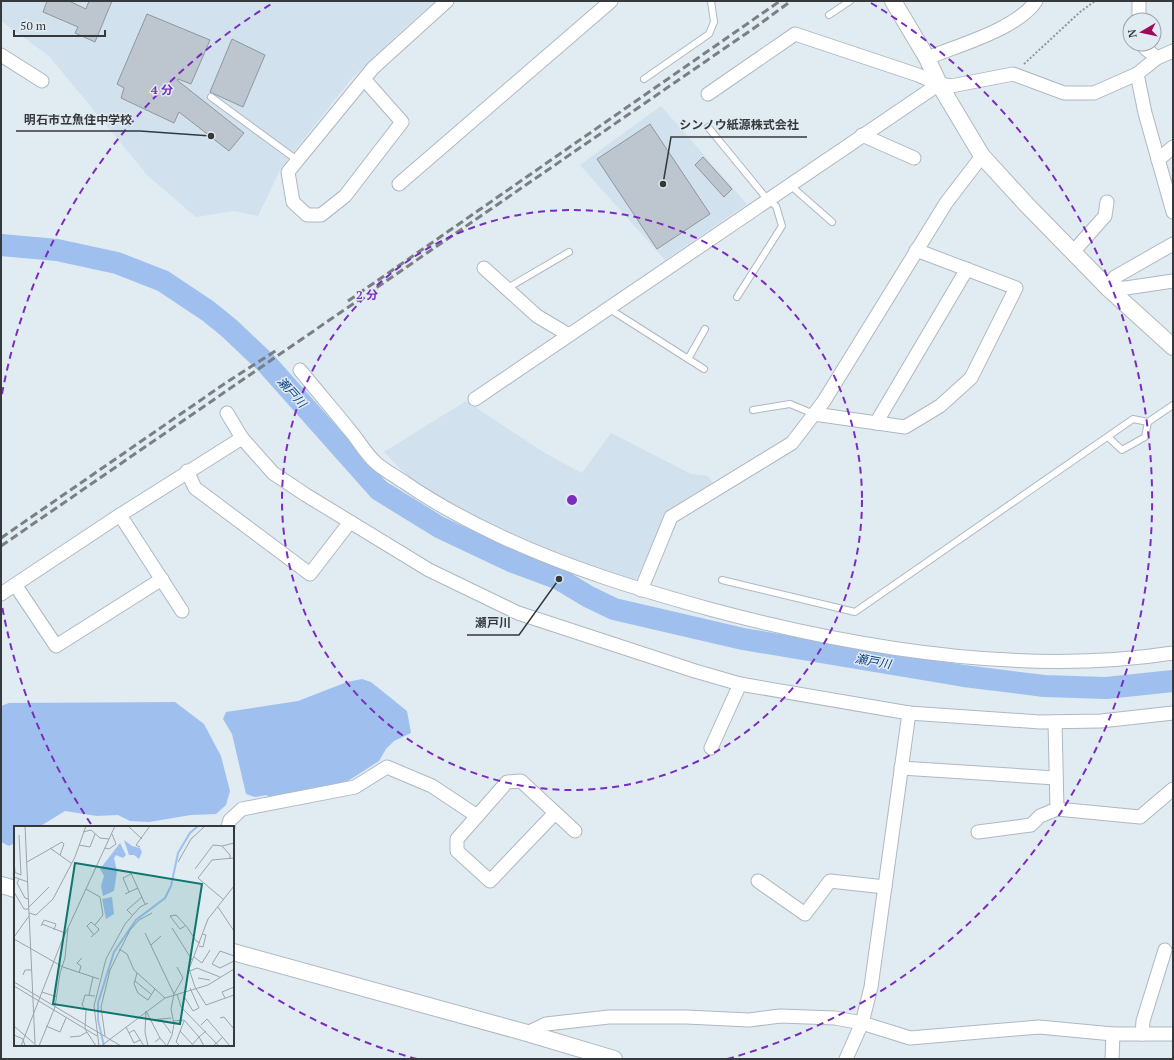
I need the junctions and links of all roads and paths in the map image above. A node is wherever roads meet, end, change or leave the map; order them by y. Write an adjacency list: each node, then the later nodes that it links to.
1 (447, 1): 19 (street)
2 (611, 1): 31 (street)
3 (711, 1): 18 (lane)
4 (850, 1): 10 (lane)
5 (893, 1): 14 (street)
6 (1036, 1): 14 (street)
7 (1095, 1): 16 (path)
8 (1138, 1): 9 (street)
9 (1139, 12)
10 (829, 15)
11 (1173, 51): 15 (street)
12 (1150, 52): 15 (street)
13 (1, 55): 20 (street)
14 (927, 58): 21 (street)
15 (1157, 58): 17 (street)
16 (1013, 74): 17 (street); 21 (street)
17 (1137, 74): 30 (street)
18 (644, 78)
19 (364, 79): 29 (street); 29 (street)
20 (42, 81)
21 (939, 84): 22 (street); 25 (street); 27 (street)
22 (708, 94)
23 (211, 97): 29 (lane)
24 (708, 127): 33 (lane)
25 (862, 135): 28 (street); 32 (street)
26 (1173, 147): 30 (street)
27 (982, 156): 38 (street); 40 (street)
28 (914, 158)
29 (297, 160)
30 (1158, 160): 35 (street)
31 (399, 184)
32 (789, 184): 33 (street); 36 (lane)
33 (767, 199): 46 (lane); 47 (street)
34 (1107, 202): 40 (street)
35 (1173, 212)
36 (832, 222)
37 (1173, 244): 44 (street)
38 (916, 250): 42 (street); 58 (street)
39 (569, 252): 45 (lane)
40 (1073, 252): 44 (street)
41 (484, 268): 45 (street)
42 (967, 270): 60 (street); 60 (street)
43 (1173, 281): 44 (street)
44 (1108, 288): 50 (street)
45 (506, 289): 49 (street)
46 (737, 297)
47 (608, 308): 49 (street); 51 (lane)
48 (705, 329): 51 (lane)
49 (569, 335): 54 (street)
50 (1173, 347)
51 (688, 359): 52 (lane)
52 (704, 369)
53 (300, 370): 69 (street)
54 (475, 399)
55 (1173, 405): 59 (lane)
56 (753, 410): 58 (lane)
57 (228, 413): 62 (street)
58 (814, 414): 60 (street); 69 (street)
59 (1148, 422): 61 (lane); 61 (lane)
60 (876, 423)
61 (1108, 437): 67 (lane)
62 (242, 438): 63 (street); 65 (street)
63 (187, 471): 64 (street); 65 (street)
64 (120, 515): 66 (street); 68 (street)
65 (350, 522): 73 (street)
66 (162, 579): 68 (street); 71 (street)
67 (722, 580)
68 (16, 586): 70 (street)
69 (641, 590): 72 (street)
70 (1, 594)
71 (182, 610)
72 (1173, 654)
73 (740, 684): 74 (street); 77 (street)
74 (909, 713): 76 (street); 78 (street)
75 (1173, 713): 76 (street)
76 (1055, 722): 79 (street)
77 (711, 748)
78 (901, 768): 79 (street); 89 (street)
79 (1056, 778): 81 (street)
80 (1173, 789): 81 (street)
81 (1057, 809): 86 (street)
82 (555, 813): 83 (street); 83 (street); 85 (street)
83 (477, 816): 84 (street)
84 (228, 826)
85 (575, 831)
86 (978, 832)
87 (758, 881): 89 (street)
88 (1, 885): 90 (street)
89 (885, 887): 93 (street)
90 (14, 889)
91 (1165, 950): 96 (street)
92 (234, 952): 94 (street)
93 (862, 1023): 94 (street); 95 (street); 100 (street)
94 (527, 1033): 98 (street)
95 (1113, 1034): 96 (street); 101 (street)
96 (1142, 1034): 97 (street)
97 (1173, 1034)
98 (582, 1054): 99 (street)
99 (614, 1059)
100 (846, 1059)
101 (1112, 1059)

